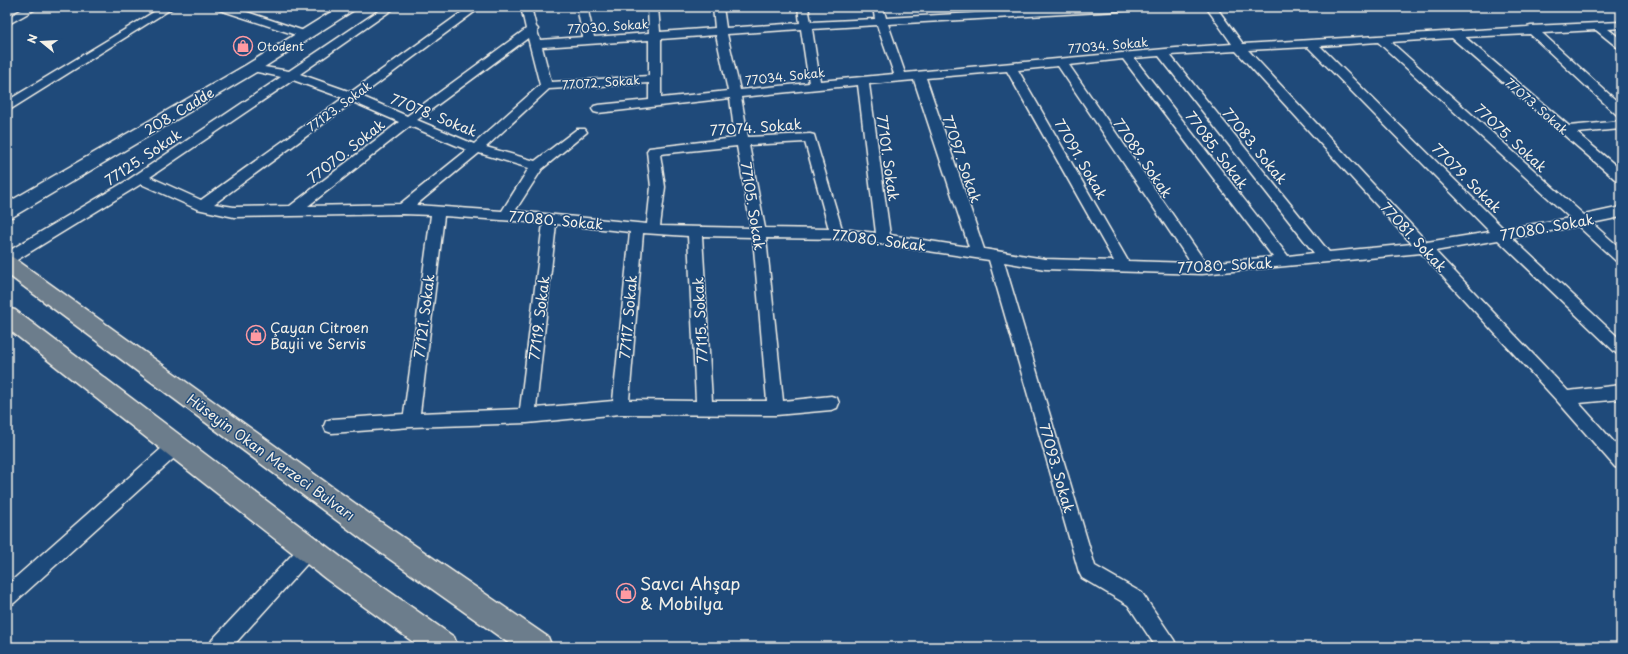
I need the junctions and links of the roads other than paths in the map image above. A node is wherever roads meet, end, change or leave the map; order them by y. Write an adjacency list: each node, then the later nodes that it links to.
1 (34, 7): 16 (street)
2 (169, 7): 47 (street)
3 (221, 7): 24 (street)
4 (349, 7): 24 (street, 208. Cadde)
5 (392, 7): 37 (street, 77125. Sokak)
6 (476, 7): 45 (street, 77123. Sokak)
7 (526, 7): 20 (street)
8 (582, 7): 27 (street)
9 (653, 7): 25 (street)
10 (718, 7): 22 (street, 77105. Sokak)
11 (802, 7): 18 (street)
12 (878, 7): 15 (street)
13 (1136, 7): 15 (street, 77030. Sokak)
14 (1212, 7): 31 (street, 77081. Sokak)
15 (881, 21): 18 (street, 77030. Sokak); 39 (street)
16 (7, 22)
17 (1621, 25): 19 (street, 77034. Sokak)
18 (806, 26): 22 (street, 77030. Sokak); 43 (street)
19 (1598, 26): 21 (street, 77034. Sokak); 30 (street)
20 (533, 29): 29 (street); 50 (street, 77070. Sokak)
21 (1532, 29): 23 (street, 77034. Sokak); 49 (street)
22 (721, 31): 25 (street, 77030. Sokak); 44 (street, 77105. Sokak)
23 (1454, 34): 26 (street, 77034. Sokak); 52 (street, 77073. Sokak)
24 (306, 35): 36 (street, 208. Cadde)
25 (655, 36): 27 (street, 77030. Sokak); 40 (street)
26 (1381, 39): 28 (street, 77034. Sokak); 67 (street, 77075. Sokak)
27 (590, 40): 29 (street, 77030. Sokak)
28 (1311, 43): 31 (street, 77034. Sokak); 73 (street, 77079. Sokak)
29 (537, 44): 42 (street)
30 (1621, 45)
31 (1240, 48): 32 (street, 77034. Sokak); 75 (street, 77081. Sokak)
32 (1162, 53): 33 (street, 77034. Sokak); 78 (street, 77083. Sokak)
33 (1126, 56): 34 (street, 77034. Sokak); 81 (street, 77085. Sokak)
34 (1061, 62): 35 (street, 77034. Sokak); 84 (street, 77089. Sokak)
35 (1011, 67): 38 (street, 77034. Sokak); 83 (street, 77091. Sokak)
36 (252, 68): 37 (street, 77078. Sokak); 61 (street, 208. Cadde)
37 (290, 75): 45 (street, 77078. Sokak); 58 (street, 77125. Sokak)
38 (919, 76): 39 (street, 77034. Sokak); 76 (street, 77097. Sokak)
39 (901, 77): 41 (street, 77034. Sokak)
40 (655, 79): 42 (street, 77072. Sokak); 46 (street)
41 (863, 81): 43 (street, 77034. Sokak); 74 (street, 77101. Sokak)
42 (546, 86): 55 (street)
43 (815, 86): 44 (street, 77034. Sokak)
44 (735, 94): 46 (street, 77034. Sokak); 54 (street, 77105. Sokak)
45 (352, 97): 50 (street, 77078. Sokak); 59 (street, 77123. Sokak)
46 (655, 102): 48 (street, 77034. Sokak)
47 (7, 106)
48 (598, 108)
49 (1621, 112)
50 (408, 121): 55 (street, 77078. Sokak); 62 (street, 77070. Sokak)
51 (1621, 125): 52 (street)
52 (1566, 130): 57 (street, 77073. Sokak)
53 (581, 132): 56 (street)
54 (742, 141): 69 (street, 77074. Sokak); 71 (street, 77105. Sokak); 72 (street, 77074. Sokak)
55 (476, 149): 56 (street, 77078. Sokak); 60 (street)
56 (537, 166): 65 (street)
57 (1621, 177)
58 (140, 178): 59 (street, 77080. Sokak); 80 (street, 77125. Sokak)
59 (202, 206): 62 (street, 77080. Sokak)
60 (403, 209): 62 (street, 77080. Sokak); 63 (street, 77080. Sokak)
61 (7, 211)
62 (293, 211)
63 (438, 212): 65 (street, 77080. Sokak); 94 (street, 77121. Sokak)
64 (1621, 212): 67 (street, 77080. Sokak)
65 (505, 216): 66 (street, 77080. Sokak)
66 (550, 219): 68 (street, 77080. Sokak); 93 (street, 77119. Sokak)
67 (1580, 222): 73 (street, 77080. Sokak); 79 (street, 77075. Sokak)
68 (637, 228): 69 (street, 77080. Sokak); 90 (street, 77117. Sokak)
69 (653, 229): 70 (street, 77080. Sokak)
70 (695, 231): 71 (street, 77080. Sokak); 91 (street, 77115. Sokak)
71 (759, 232): 72 (street, 77080. Sokak); 92 (street, 77105. Sokak)
72 (837, 234): 74 (street, 77080. Sokak)
73 (1501, 235): 75 (street, 77080. Sokak); 86 (street, 77079. Sokak)
74 (884, 239): 76 (street, 77080. Sokak)
75 (1424, 248): 78 (street, 77080. Sokak); 88 (street, 77081. Sokak)
76 (978, 253): 77 (street, 77080. Sokak)
77 (995, 255): 83 (street, 77080. Sokak); 103 (street, 77093. Sokak)
78 (1325, 257): 81 (street, 77080. Sokak)
79 (1621, 258)
80 (7, 260)
81 (1284, 261): 84 (street, 77080. Sokak)
82 (7, 263): 102 (main road, Hüseyin Okan Merzeci Bulvarı)
83 (1124, 267): 84 (street, 77080. Sokak)
84 (1202, 269)
85 (7, 316): 96 (main road)
86 (1621, 349)
87 (1621, 392): 88 (street)
88 (1566, 398): 97 (street, 77081. Sokak)
89 (831, 403): 92 (street)
90 (620, 407): 91 (street); 93 (street)
91 (704, 408): 92 (street)
92 (776, 408)
93 (527, 416): 94 (street)
94 (411, 420): 95 (street)
95 (332, 426)
96 (176, 446): 98 (main road); 99 (street)
97 (1621, 462)
98 (309, 549): 100 (street); 101 (main road)
99 (7, 596)
100 (219, 647)
101 (444, 647)
102 (538, 647)
103 (1167, 647)

